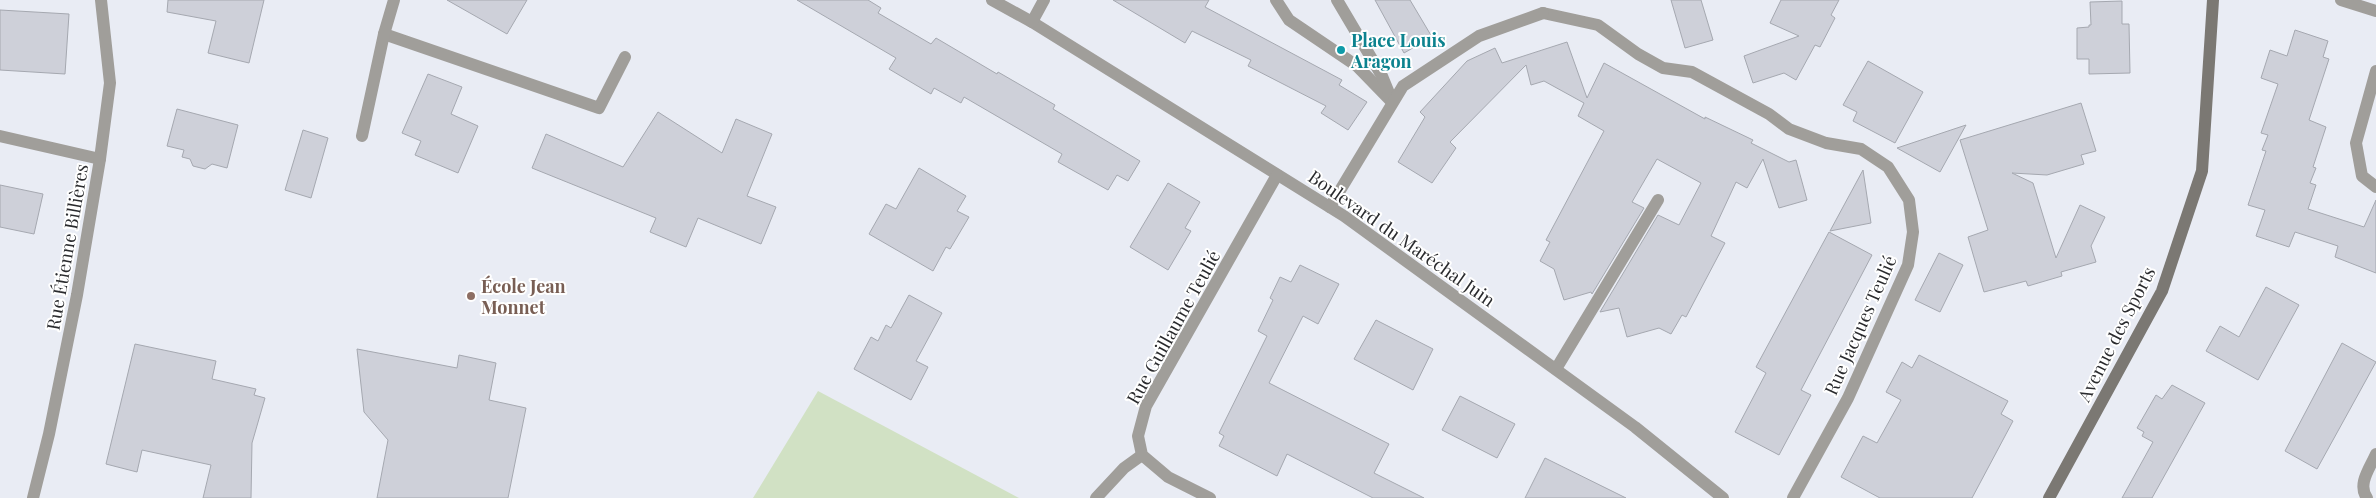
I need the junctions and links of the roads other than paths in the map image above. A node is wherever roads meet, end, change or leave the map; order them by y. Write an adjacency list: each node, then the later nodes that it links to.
1 (101, 0): 18 (street, Rue Étienne Billières)
2 (394, 0): 12 (street)
3 (992, 0): 11 (street, Boulevard du Maréchal Juin)
4 (1044, 0): 11 (street)
5 (1276, 0): 15 (street)
6 (1337, 0): 15 (street)
7 (2213, 0): 31 (main road, Avenue des Sports)
8 (2341, 0): 10 (street)
9 (1544, 6): 15 (street); 30 (street, Rue Jacques Teulié)
10 (2376, 11)
11 (1032, 22): 19 (street, Boulevard du Maréchal Juin)
12 (384, 34): 13 (street); 17 (street)
13 (625, 57)
14 (2376, 72): 20 (street)
15 (1392, 102): 22 (street)
16 (0, 136): 18 (street)
17 (362, 136)
18 (100, 159): 26 (street, Rue Étienne Billières)
19 (1278, 175): 22 (street, Boulevard du Maréchal Juin); 25 (street, Rue Guillaume Teulié)
20 (2376, 187)
21 (1658, 200): 23 (street)
22 (1330, 207): 23 (street, Boulevard du Maréchal Juin)
23 (1556, 369): 29 (street, Boulevard du Maréchal Juin)
24 (2376, 454): 32 (street)
25 (1142, 455): 27 (street); 28 (street)
26 (33, 498)
27 (1096, 498)
28 (1210, 498)
29 (1724, 498)
30 (1793, 498)
31 (2049, 498)
32 (2367, 498)

